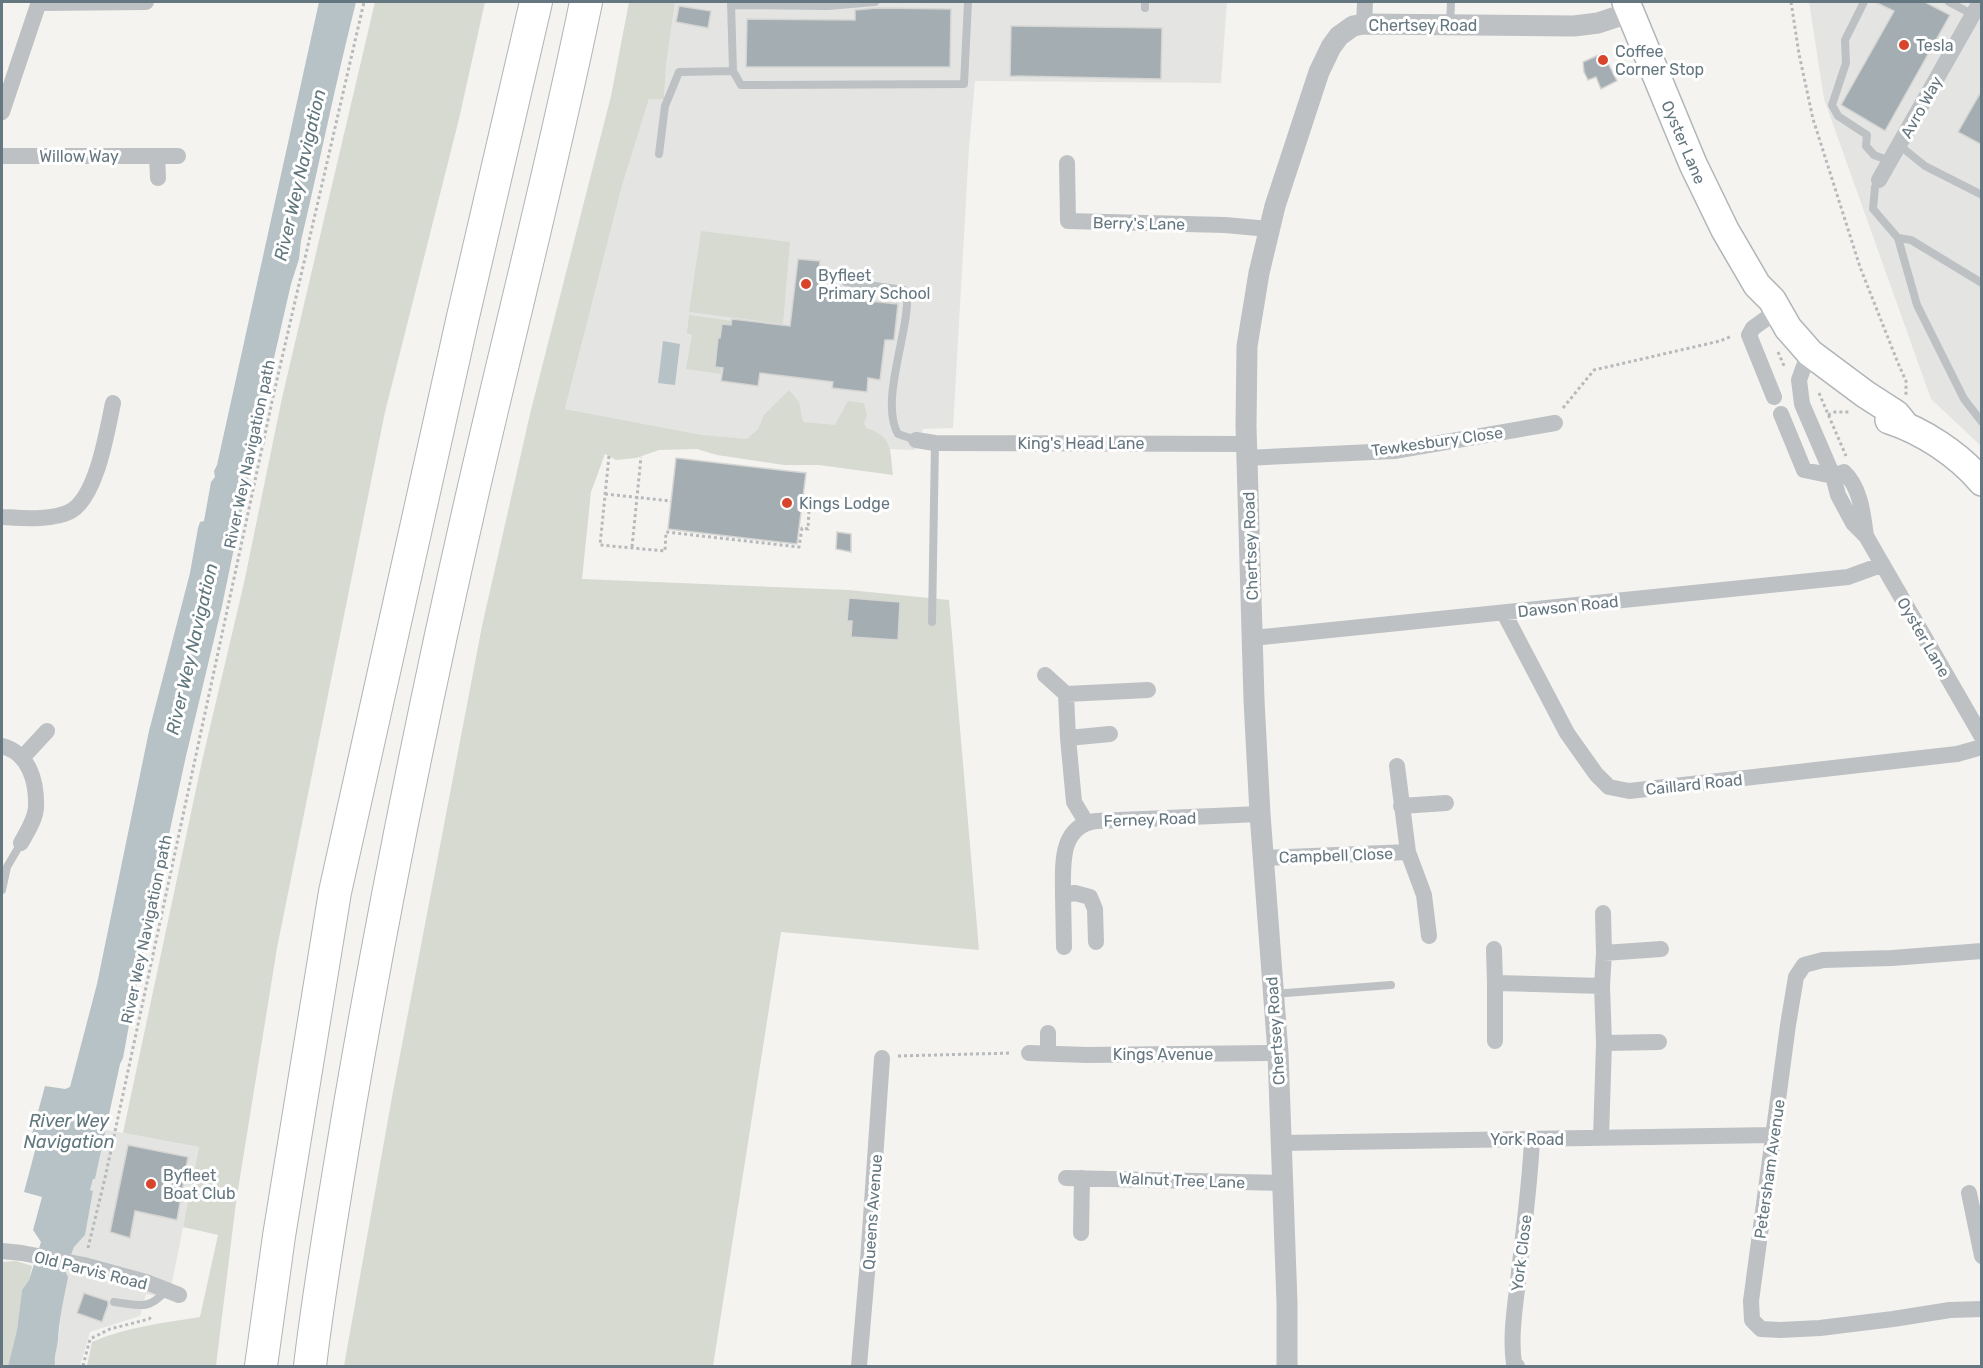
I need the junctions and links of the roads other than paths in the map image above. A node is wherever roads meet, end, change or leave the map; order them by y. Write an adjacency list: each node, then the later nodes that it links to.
1 (39, 2): 2 (street); 17 (street)
2 (146, 2)
3 (536, 2): 102 (highway)
4 (586, 2): 103 (highway)
5 (875, 2): 11 (lane)
6 (968, 2): 16 (lane)
7 (1365, 2): 14 (street)
8 (1451, 2): 15 (lane)
9 (1864, 2): 23 (lane)
10 (1949, 2): 13 (lane)
11 (731, 3): 16 (lane)
12 (1629, 7): 15 (street, Chertsey Road); 32 (main road, Oyster Lane)
13 (1976, 8): 18 (street, Avro Way)
14 (1364, 24): 15 (street, Chertsey Road); 28 (street, Chertsey Road)
15 (1450, 25)
16 (733, 71): 19 (lane)
17 (2, 112)
18 (1899, 145): 23 (street, Avro Way); 27 (lane)
19 (659, 154)
20 (2, 156): 21 (street, Willow Way)
21 (157, 156): 22 (street, Willow Way); 25 (street)
22 (178, 156)
23 (1890, 161): 26 (street, Avro Way)
24 (1067, 163): 28 (street, Berry's Lane)
25 (158, 178)
26 (1879, 180): 29 (lane)
27 (1982, 195)
28 (1269, 229): 42 (street, Chertsey Road)
29 (1898, 238): 31 (lane); 38 (lane)
30 (846, 282): 40 (lane)
31 (1982, 283)
32 (1769, 317): 33 (main road, Oyster Lane); 34 (street); 36 (main road, Oyster Lane)
33 (1811, 377): 36 (main road); 43 (street, Oyster Lane)
34 (1774, 397)
35 (113, 404): 45 (street)
36 (1906, 412): 44 (main road)
37 (1781, 414): 43 (street)
38 (1982, 422)
39 (1556, 423): 42 (street, Tewkesbury Close)
40 (916, 440): 41 (street, King's Head Lane)
41 (935, 443): 42 (street, King's Head Lane); 48 (lane)
42 (1246, 451): 49 (street, Chertsey Road)
43 (1833, 476): 46 (street, Oyster Lane)
44 (1982, 482)
45 (2, 517)
46 (1881, 565): 47 (street, Dawson Road); 55 (street, Oyster Lane)
47 (1504, 613): 49 (street, Dawson Road); 58 (street, Caillard Road)
48 (932, 622)
49 (1253, 638): 63 (street, Chertsey Road)
50 (1045, 675): 52 (street)
51 (1148, 690): 52 (street)
52 (1066, 694): 56 (street)
53 (47, 731): 59 (street)
54 (1110, 734): 56 (street)
55 (1982, 737)
56 (1068, 738): 64 (street)
57 (2, 746): 59 (street)
58 (1982, 747)
59 (24, 758): 65 (street)
60 (1396, 766): 62 (street, Campbell Close)
61 (1446, 803): 62 (street)
62 (1401, 806): 66 (street, Campbell Close)
63 (1260, 814): 64 (street, Ferney Road); 67 (street, Chertsey Road)
64 (1086, 822): 69 (street, Ferney Road)
65 (21, 843): 68 (lane)
66 (1408, 852): 67 (street, Campbell Close); 71 (street, Campbell Close)
67 (1265, 858): 81 (street, Chertsey Road)
68 (2, 890)
69 (1063, 895): 72 (street); 73 (street, Ferney Road)
70 (1603, 913): 77 (street)
71 (1429, 936)
72 (1096, 942)
73 (1064, 947)
74 (1494, 949): 78 (street)
75 (1661, 949): 77 (street)
76 (1982, 951): 90 (street, Petersham Avenue)
77 (1604, 953): 80 (street)
78 (1496, 983): 80 (street); 83 (street)
79 (1391, 985): 81 (lane)
80 (1602, 986): 85 (street)
81 (1272, 994): 88 (street, Chertsey Road)
82 (1048, 1034): 87 (street)
83 (1495, 1041)
84 (1659, 1042): 85 (street)
85 (1604, 1043): 91 (street)
86 (1029, 1053): 87 (street, Kings Avenue)
87 (1048, 1053): 88 (street, Kings Avenue)
88 (1278, 1053): 93 (street, Chertsey Road)
89 (882, 1058): 104 (street, Queens Avenue)
90 (1774, 1135): 91 (street, York Road); 101 (street, Petersham Avenue)
91 (1601, 1138): 92 (street, York Road)
92 (1532, 1139): 93 (street, York Road); 106 (street, York Close)
93 (1281, 1143): 94 (street, Chertsey Road)
94 (1283, 1183): 96 (street, Walnut Tree Lane); 105 (street, Chertsey Road)
95 (1969, 1193): 98 (street)
96 (1081, 1233)
97 (2, 1251): 99 (street, Old Parvis Road)
98 (1982, 1256)
99 (173, 1293): 100 (lane)
100 (114, 1302)
101 (1982, 1309)
102 (261, 1366)
103 (310, 1366)
104 (859, 1366)
105 (1287, 1366)
106 (1512, 1366)

